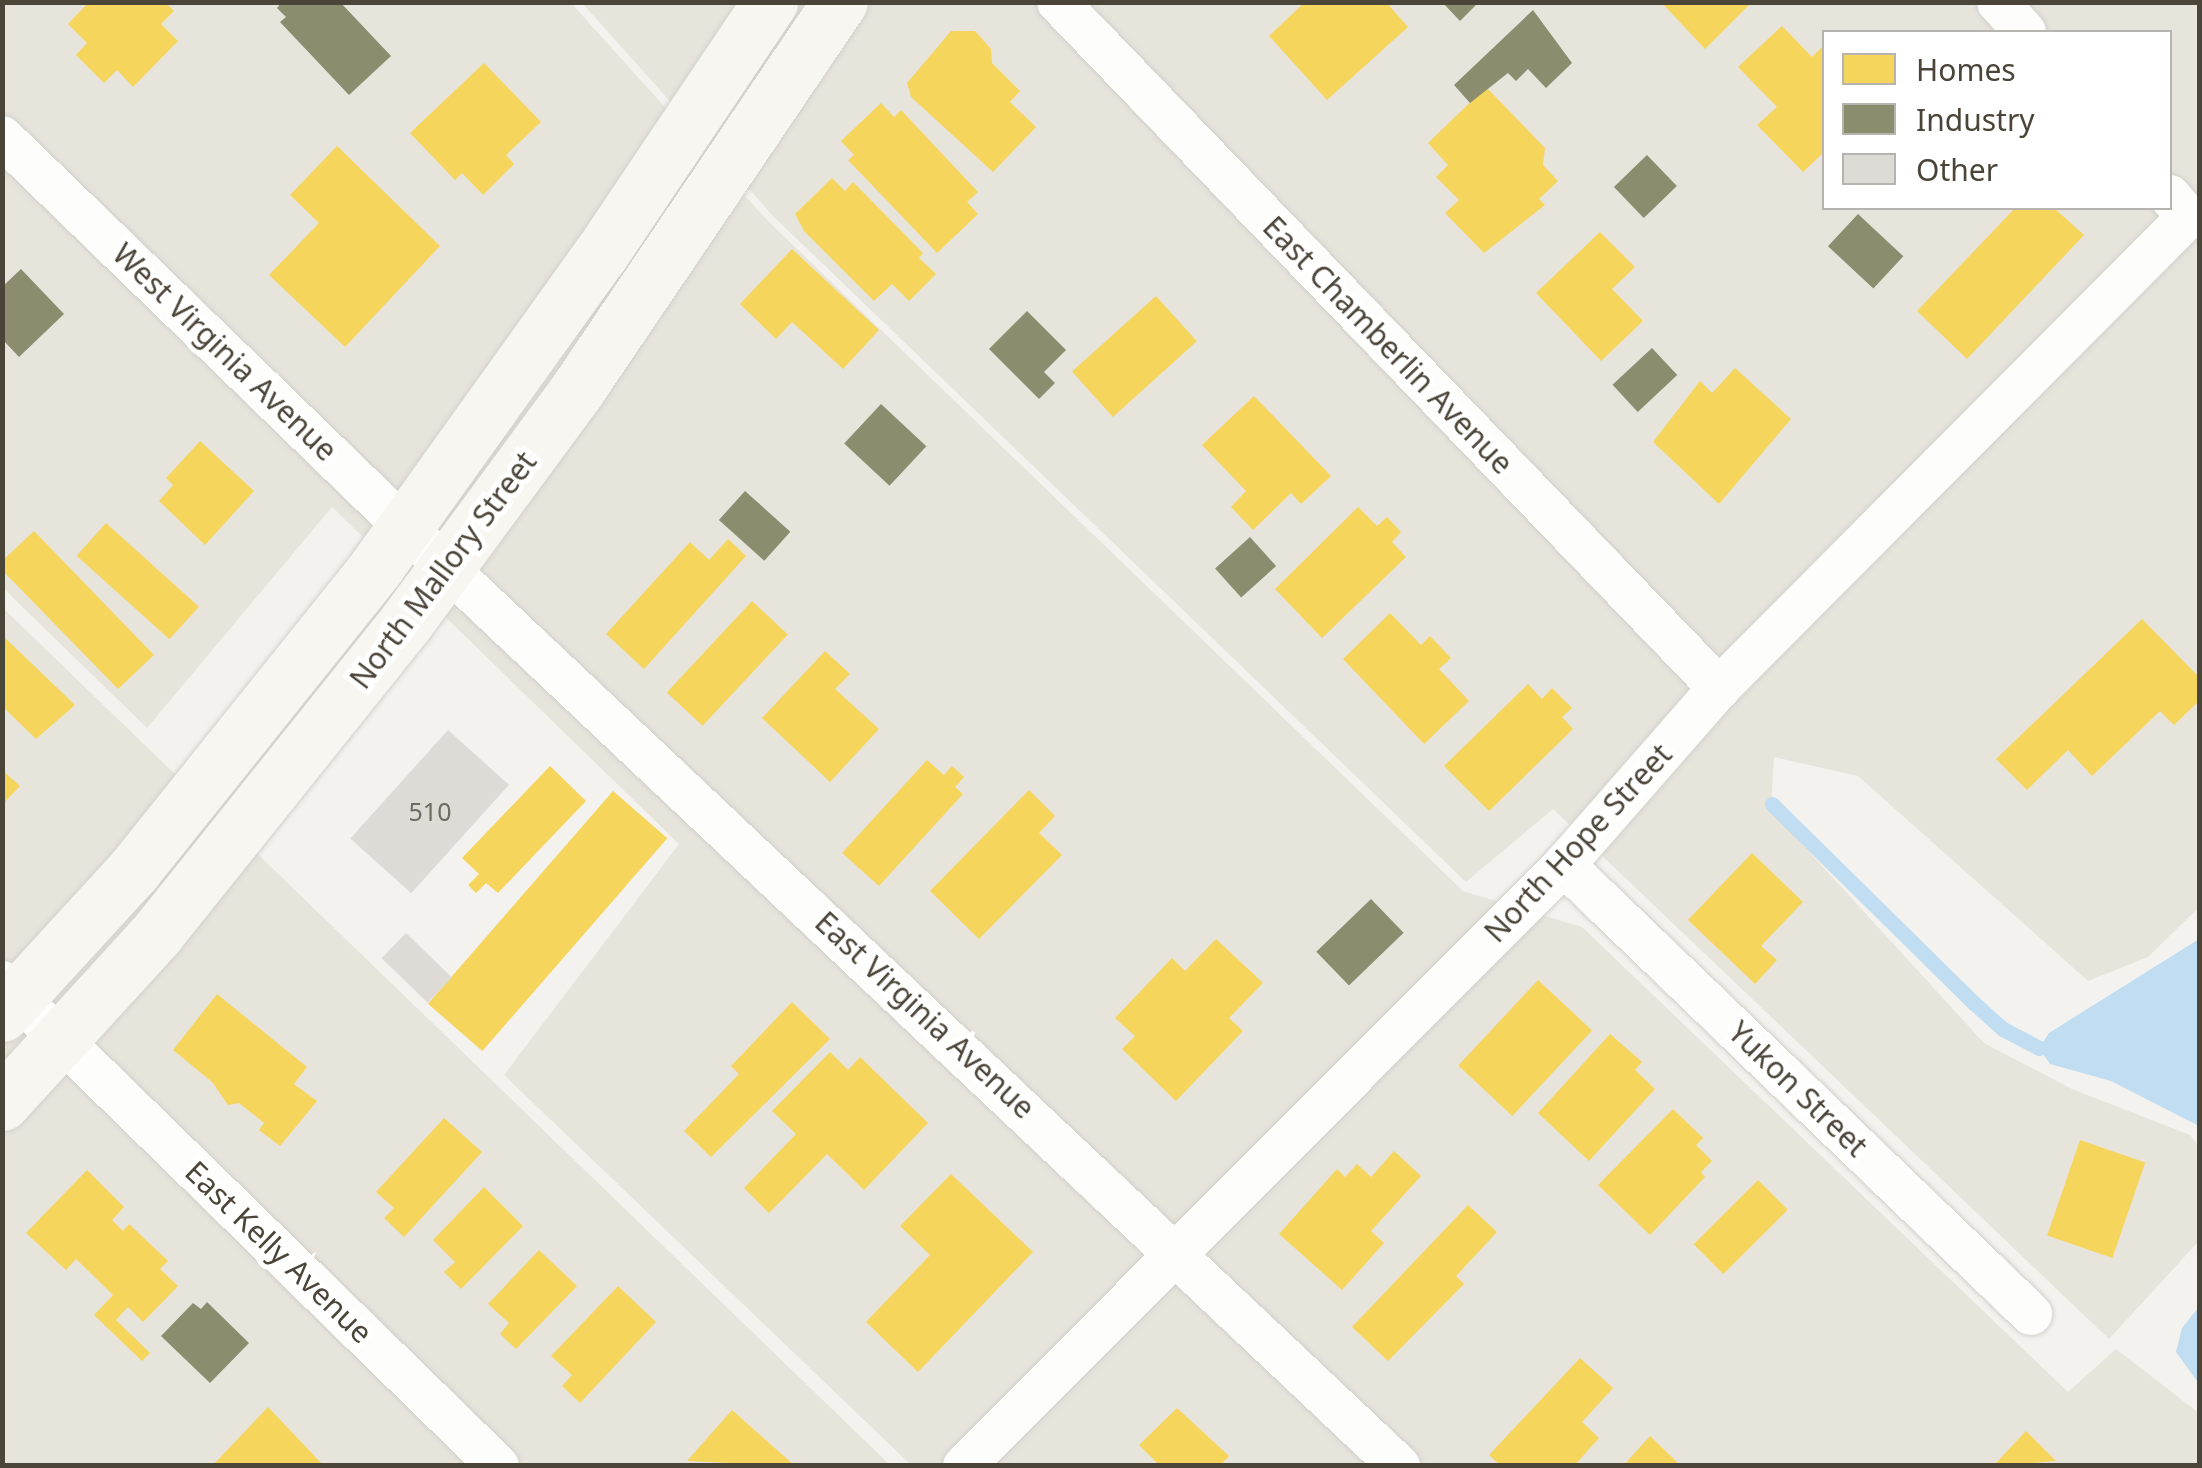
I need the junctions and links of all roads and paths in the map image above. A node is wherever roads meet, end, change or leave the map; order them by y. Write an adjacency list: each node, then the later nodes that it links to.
1 (770, 2): 8 (main road, North Mallory Street)
2 (840, 2): 9 (main road, North Mallory Street)
3 (1058, 2): 10 (street, East Chamberlin Avenue)
4 (1998, 2): 5 (street)
5 (2023, 30)
6 (2, 137): 8 (street, West Virginia Avenue)
7 (2179, 206): 10 (street, North Hope Street)
8 (405, 527): 9 (street, West Virginia Avenue); 12 (main road, North Mallory Street)
9 (446, 568): 13 (main road, North Mallory Street); 15 (street, East Virginia Avenue)
10 (1719, 688): 11 (street, North Hope Street)
11 (1564, 864): 15 (street, North Hope Street); 16 (street, Yukon Street)
12 (8, 998): 13 (street, East Kelly Avenue)
13 (59, 1039): 14 (main road, North Mallory Street); 17 (street, East Kelly Avenue)
14 (2, 1103)
15 (1180, 1252): 18 (street, North Hope Street); 19 (street, East Virginia Avenue)
16 (2031, 1314)
17 (498, 1466)
18 (964, 1466)
19 (1399, 1466)

